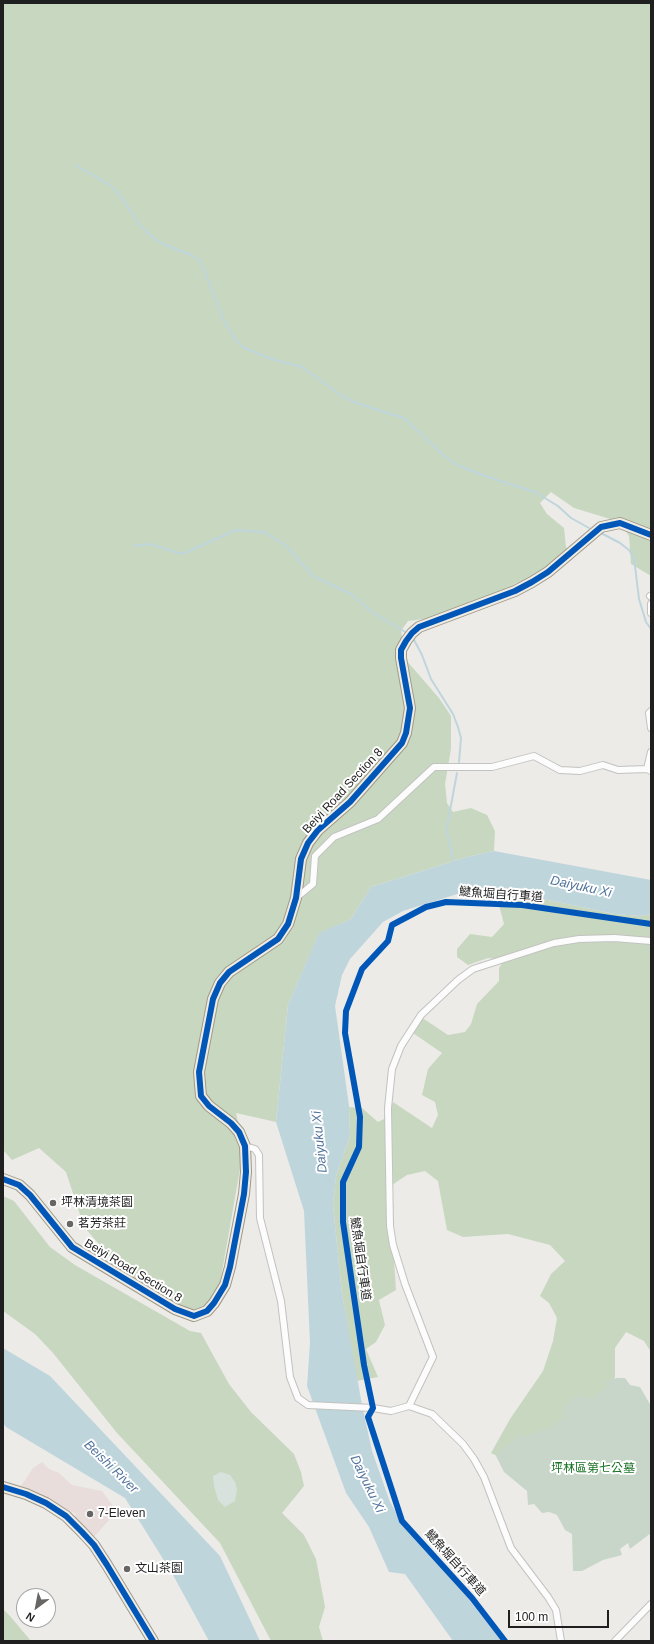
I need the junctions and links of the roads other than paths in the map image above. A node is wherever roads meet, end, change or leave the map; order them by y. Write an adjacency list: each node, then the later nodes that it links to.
1 (651, 535): 8 (main road, Beiyi Road Section 8)
2 (651, 604): 3 (street)
3 (651, 613)
4 (651, 711): 5 (street)
5 (651, 728)
6 (651, 752): 7 (street)
7 (649, 770): 8 (street)
8 (296, 898): 10 (main road, Beiyi Road Section 8)
9 (651, 941): 12 (street)
10 (245, 1146): 11 (main road, Beiyi Road Section 8); 12 (street)
11 (3, 1179)
12 (409, 1406): 16 (street)
13 (3, 1487): 15 (main road)
14 (651, 1604): 17 (street)
15 (152, 1641)
16 (561, 1641)
17 (615, 1641)

